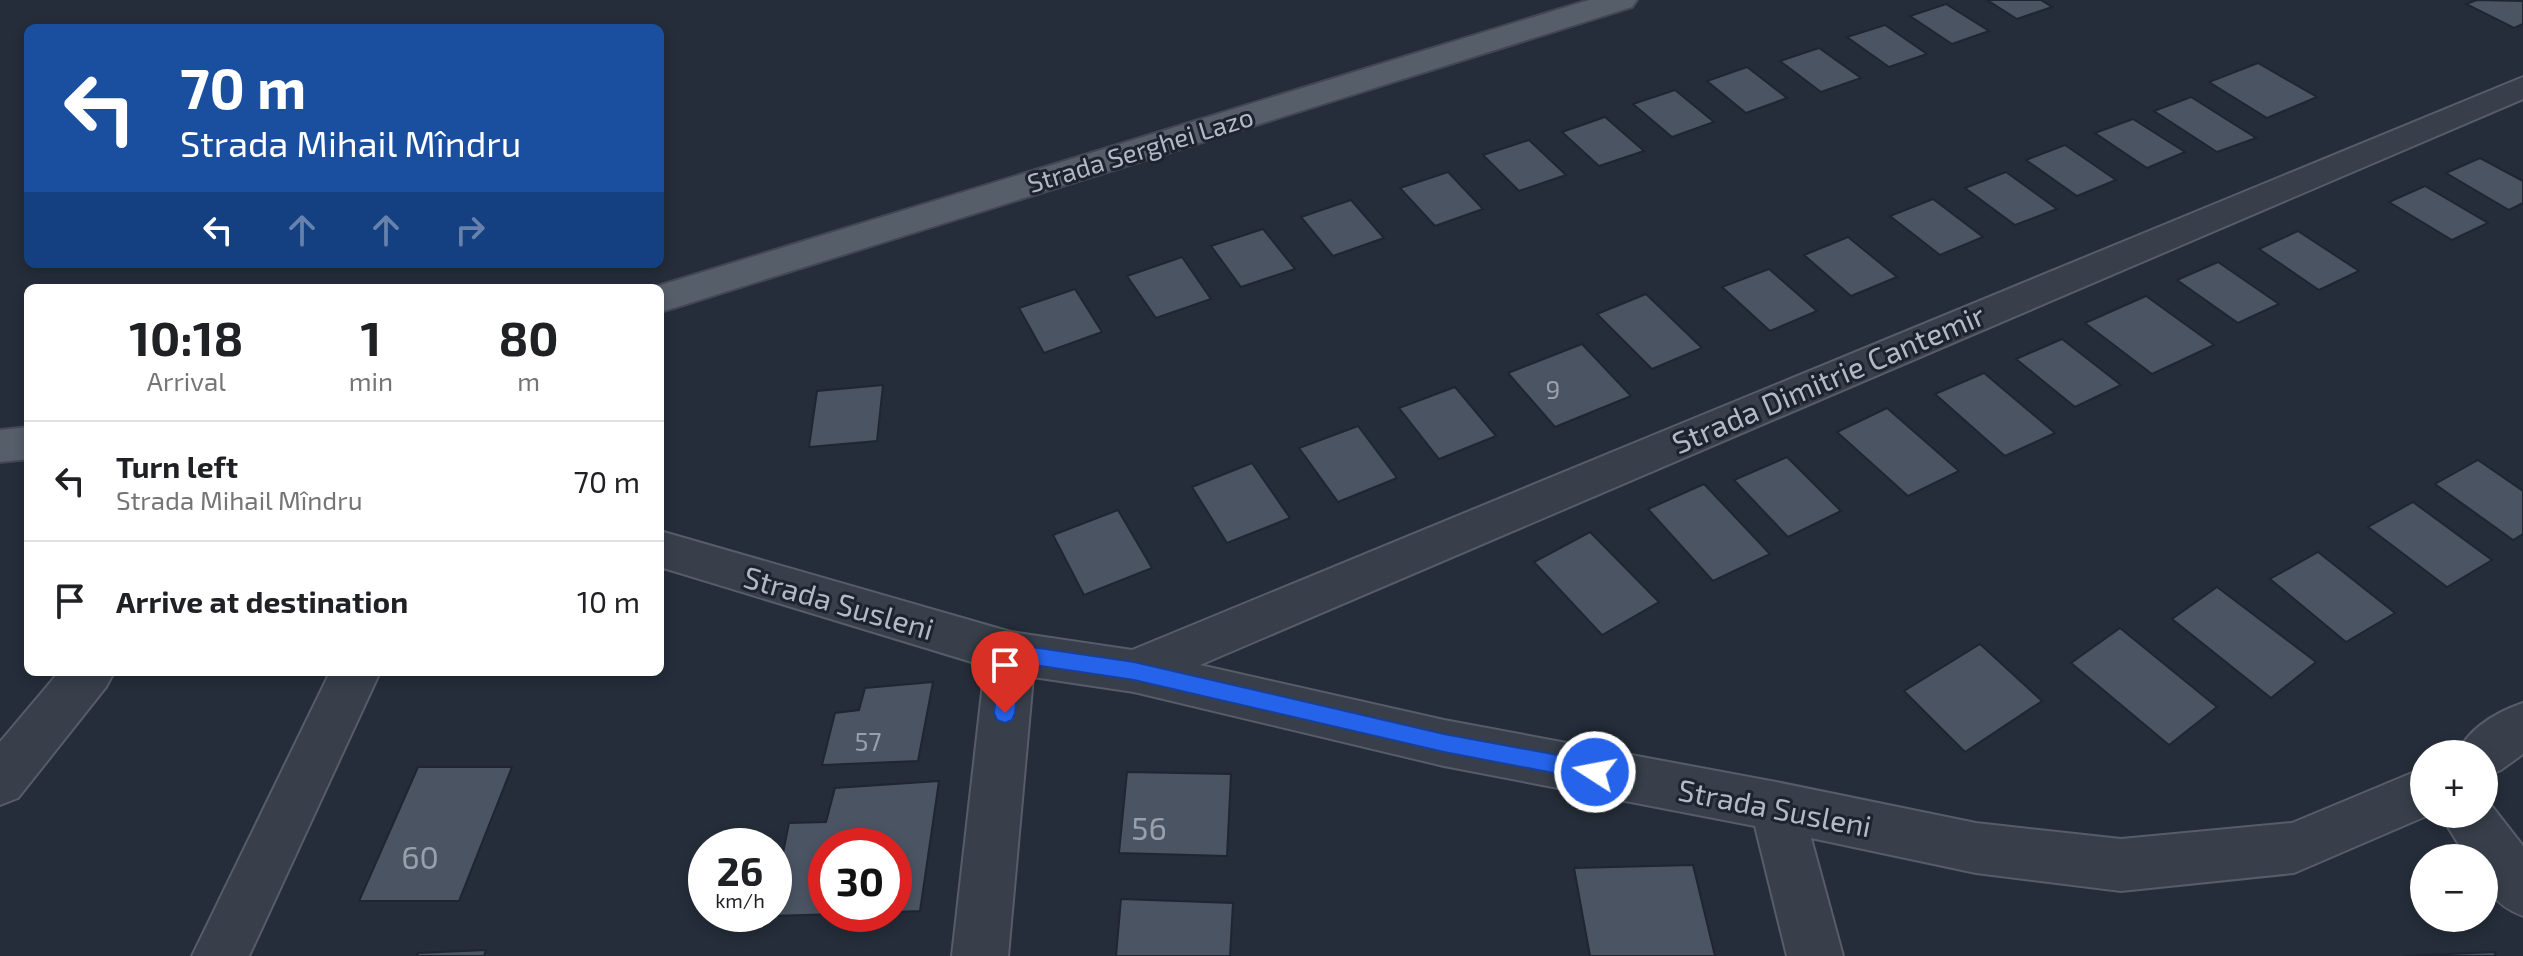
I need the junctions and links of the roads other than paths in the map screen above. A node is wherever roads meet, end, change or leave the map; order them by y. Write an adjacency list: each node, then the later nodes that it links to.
1 (1621, 0): 3 (main road, Strada Serghei Lazo)
2 (2523, 87): 8 (street, Strada Dimitrie Cantemir)
3 (664, 298)
4 (24, 443): 5 (main road)
5 (0, 446)
6 (664, 550): 7 (street, Strada Susleni)
7 (1011, 653): 8 (street, Strada Susleni); 19 (street)
8 (1134, 671): 15 (street, Strada Susleni)
9 (86, 676): 13 (street)
10 (353, 676): 18 (street)
11 (2523, 725): 12 (street)
12 (2498, 743)
13 (0, 781)
14 (2410, 798): 15 (street, Strada Susleni)
15 (1776, 806): 20 (street)
16 (2477, 828): 17 (street)
17 (2523, 890)
18 (220, 956)
19 (980, 956)
20 (1815, 956)

